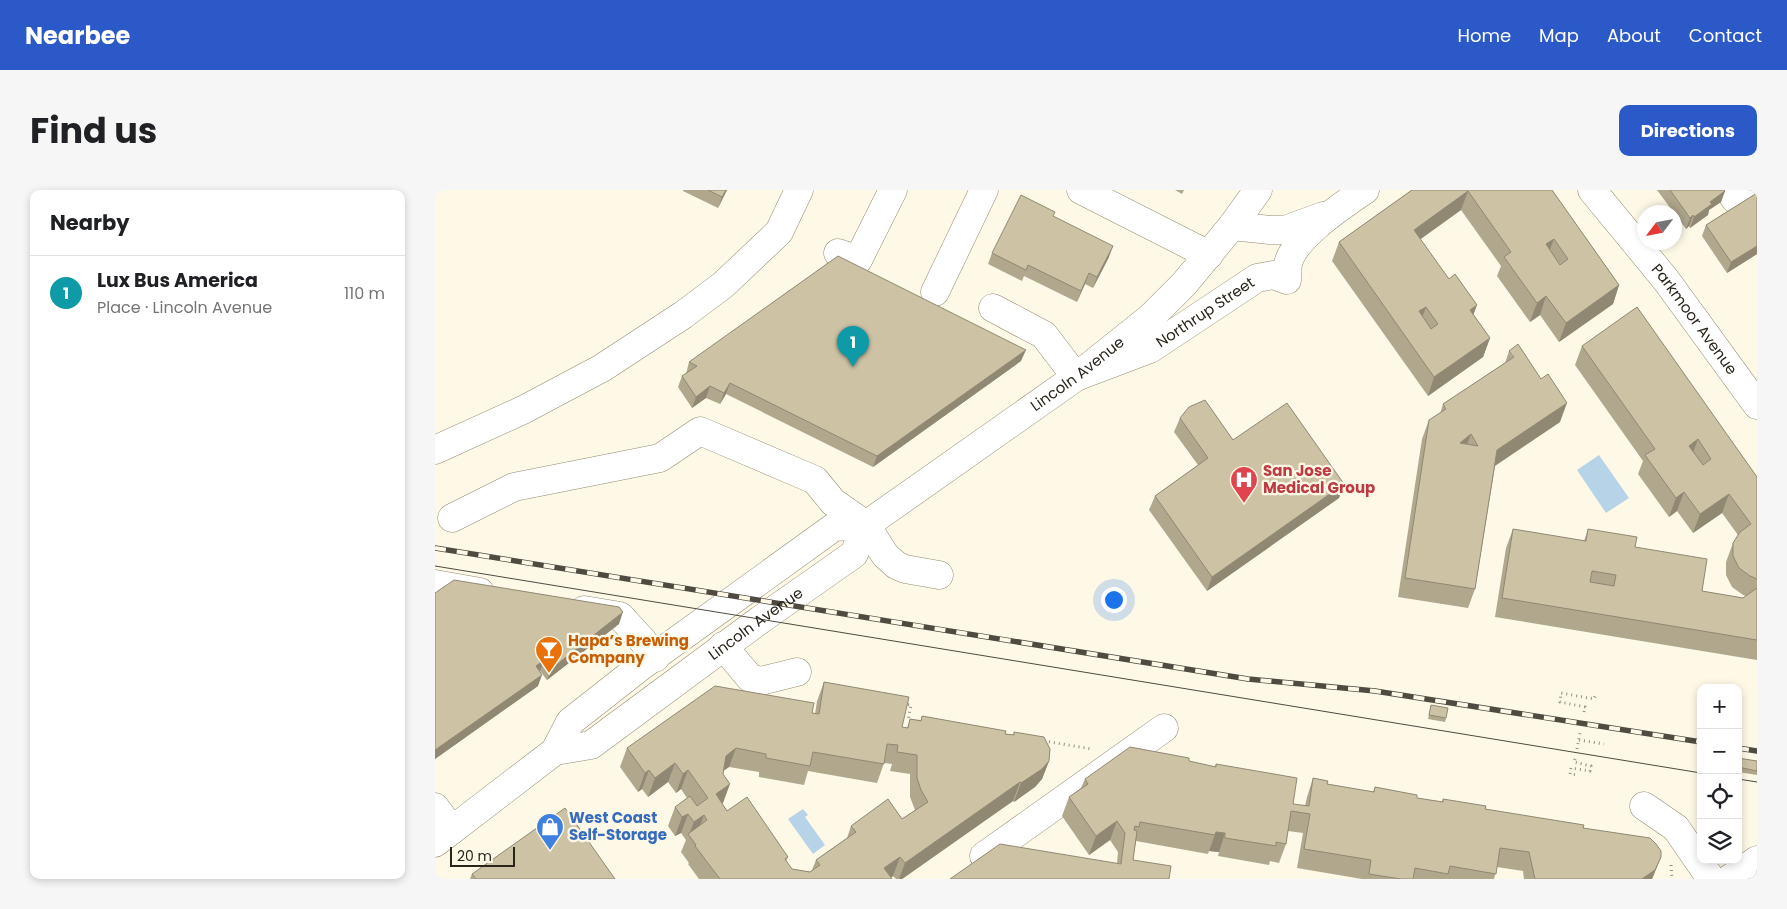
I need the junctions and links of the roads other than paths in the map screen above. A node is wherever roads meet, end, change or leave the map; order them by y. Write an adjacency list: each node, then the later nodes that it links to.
1 (799, 190): 18 (main road)
2 (893, 190): 12 (main road)
3 (984, 190): 14 (main road)
4 (1081, 190): 13 (main road)
5 (1258, 190): 11 (main road, Lincoln Avenue)
6 (1365, 190): 10 (main road, Northrup Street)
7 (1592, 190): 17 (main road, Parkmoor Avenue)
8 (1729, 190): 9 (main road)
9 (1749, 190)
10 (1331, 212): 11 (main road, Northrup Street); 16 (main road, Northrup Street)
11 (1232, 226): 13 (main road, Lincoln Avenue)
12 (838, 253)
13 (1209, 254): 16 (main road, Lincoln Avenue)
14 (935, 292)
15 (993, 308): 16 (main road)
16 (1076, 377): 20 (main road, Lincoln Avenue)
17 (1754, 397)
18 (435, 450)
19 (452, 518): 20 (main road)
20 (866, 525): 21 (main road); 25 (main road, Lincoln Avenue); 26 (main road, Lincoln Avenue)
21 (939, 575)
22 (435, 584): 23 (main road)
23 (503, 596)
24 (562, 606): 26 (main road)
25 (723, 646): 27 (main road); 29 (main road, Lincoln Avenue)
26 (655, 658): 29 (main road, Lincoln Avenue)
27 (797, 672)
28 (1163, 728): 33 (main road)
29 (555, 751): 32 (main road, Lincoln Avenue)
30 (1644, 806): 35 (main road)
31 (435, 807): 32 (main road)
32 (444, 836)
33 (984, 856)
34 (1757, 860): 36 (main road)
35 (1711, 879)
36 (1729, 879)

